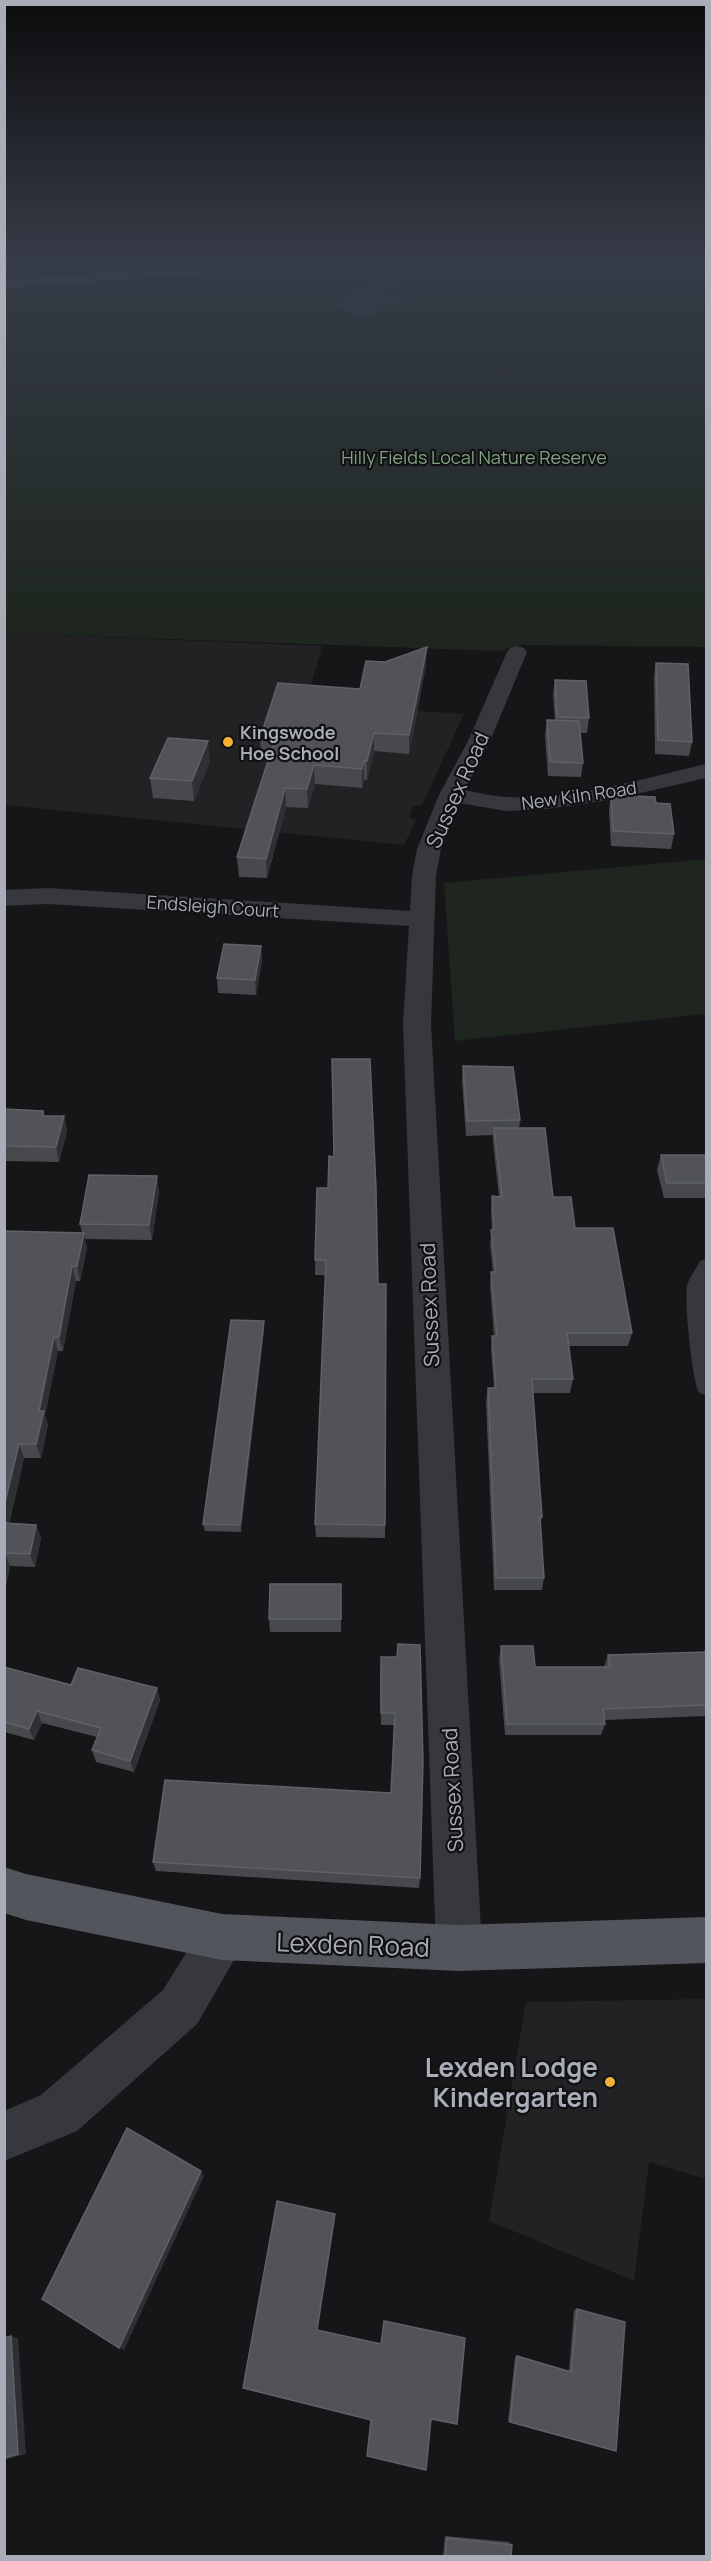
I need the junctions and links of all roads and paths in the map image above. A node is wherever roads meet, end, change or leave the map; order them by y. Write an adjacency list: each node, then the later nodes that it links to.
1 (517, 652): 3 (street, Sussex Road)
2 (706, 771): 3 (street, New Kiln Road)
3 (451, 795): 5 (street, Sussex Road)
4 (4, 898): 5 (street, Endsleigh Court)
5 (422, 919): 11 (street, Sussex Road)
6 (706, 1266): 7 (lane)
7 (706, 1387)
8 (4, 1890): 9 (main road, Lexden Road)
9 (222, 1937): 11 (main road, Lexden Road); 12 (street)
10 (706, 1940): 11 (main road, Lexden Road)
11 (459, 1948)
12 (4, 2136)

